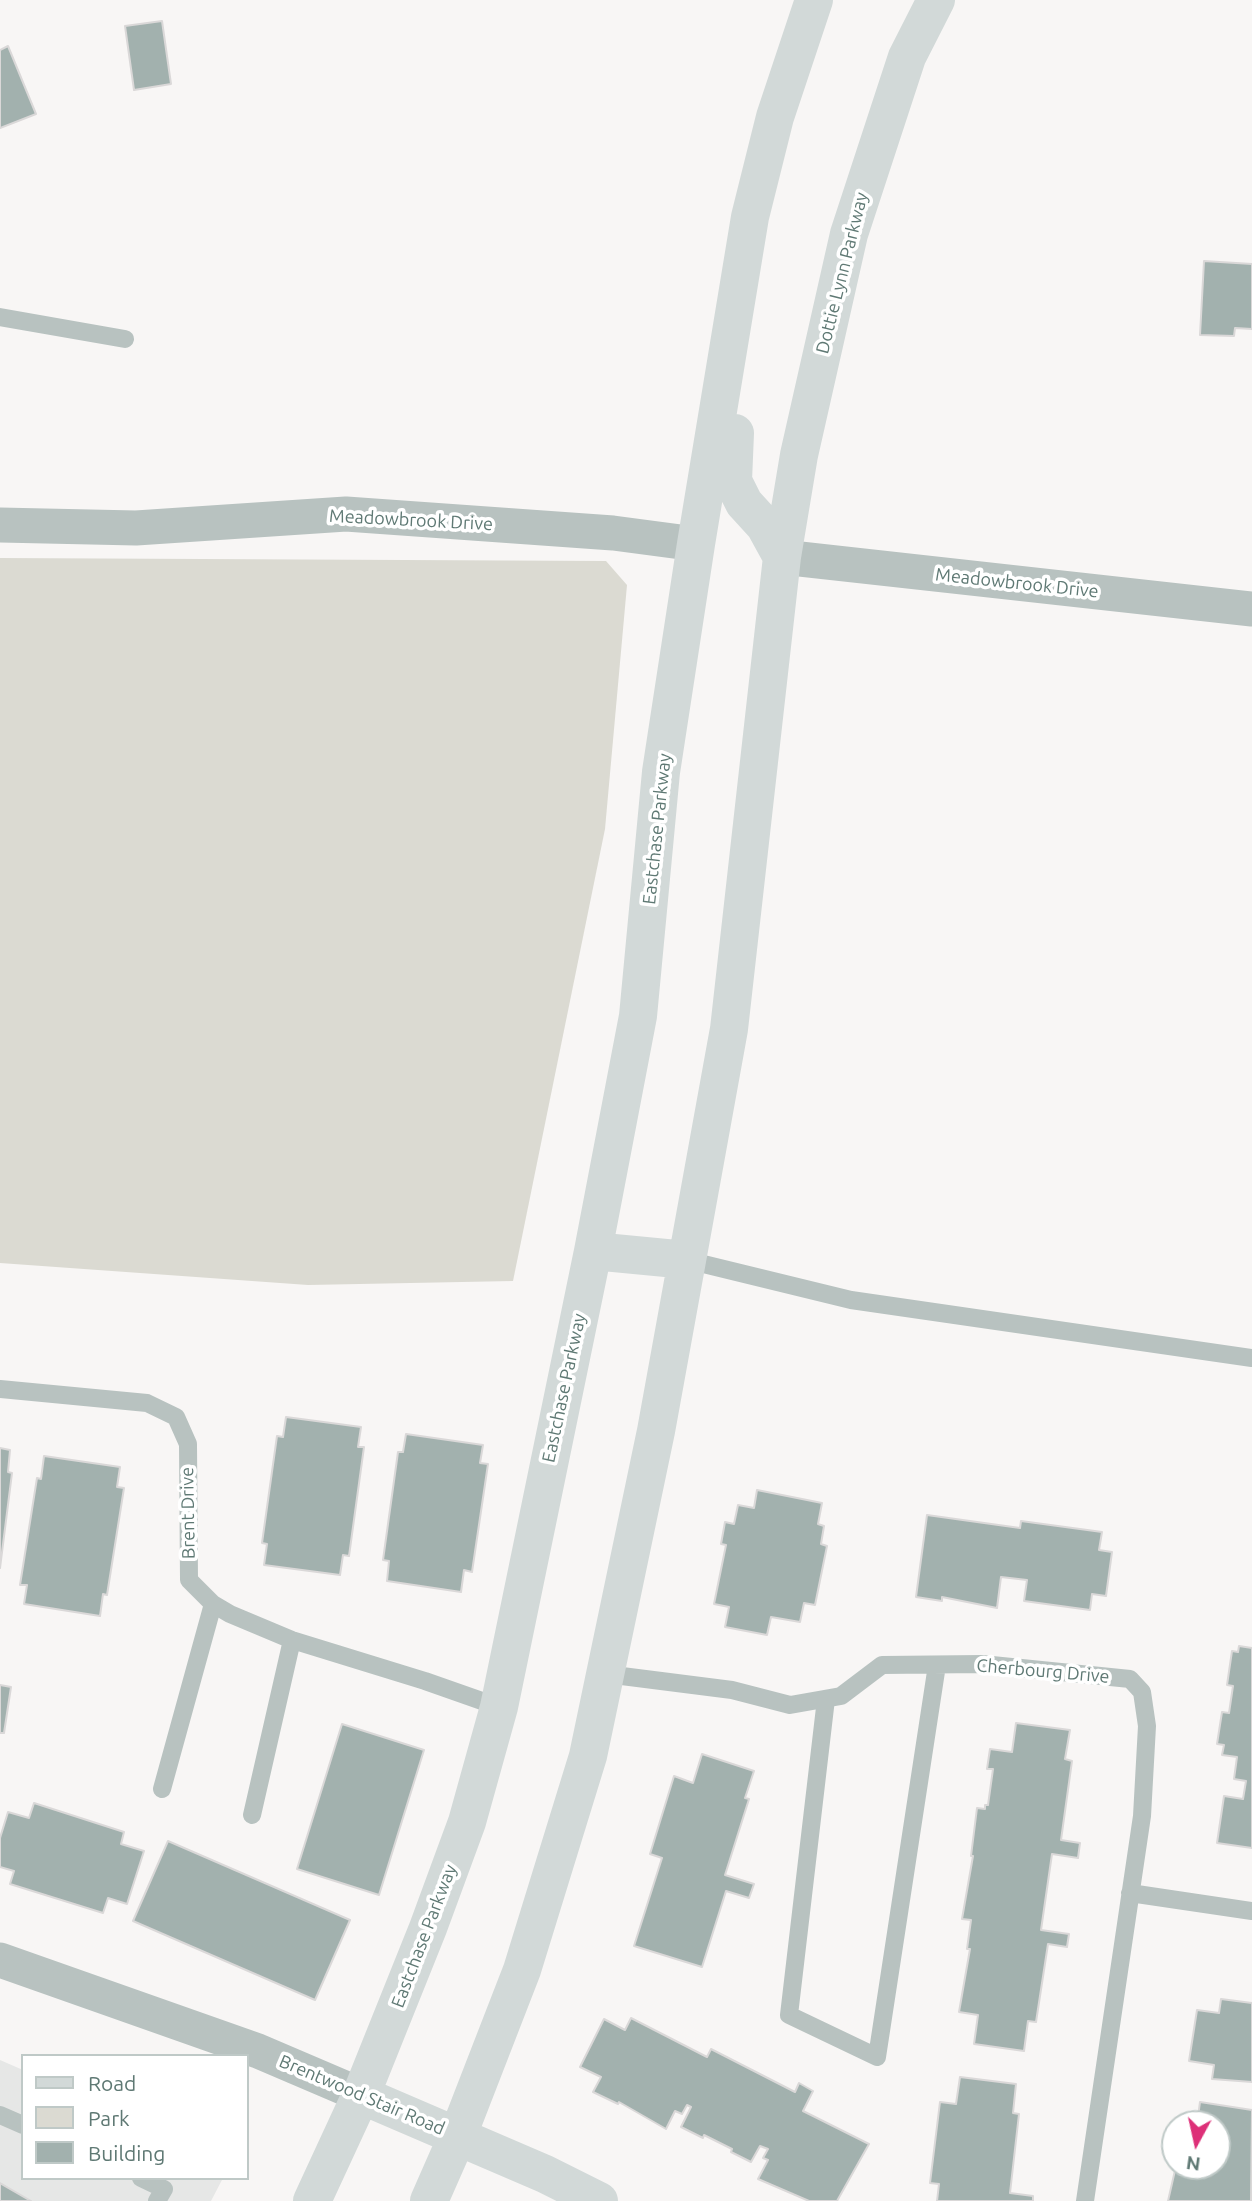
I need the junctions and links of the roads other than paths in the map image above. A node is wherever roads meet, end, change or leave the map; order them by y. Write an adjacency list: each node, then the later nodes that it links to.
1 (814, 0): 3 (main road)
2 (936, 0): 8 (main road, Dottie Lynn Parkway)
3 (750, 216): 7 (main road); 8 (main road)
4 (0, 317): 5 (lane)
5 (125, 339)
6 (0, 525): 7 (street, Meadowbrook Drive)
7 (696, 544): 10 (main road, Eastchase Parkway)
8 (782, 557): 9 (street, Meadowbrook Drive); 11 (main road)
9 (1252, 609)
10 (593, 1251): 11 (main road); 19 (main road, Eastchase Parkway)
11 (687, 1261): 12 (lane); 17 (main road)
12 (1252, 1358)
13 (0, 1389): 14 (lane, Brent Drive)
14 (213, 1604): 15 (lane, Brent Drive); 20 (lane)
15 (292, 1640): 19 (lane, Brent Drive); 21 (lane)
16 (937, 1665): 18 (lane, Cherbourg Drive); 18 (lane); 22 (lane, Cherbourg Drive)
17 (606, 1674): 18 (lane, Cherbourg Drive); 28 (main road)
18 (826, 1699)
19 (499, 1707): 25 (main road, Eastchase Parkway)
20 (162, 1789)
21 (252, 1815)
22 (1130, 1894): 23 (lane); 34 (lane, Cherbourg Drive)
23 (1252, 1910)
24 (0, 1961): 25 (street, Brentwood Stair Road)
25 (361, 2095): 28 (main road, Brentwood Stair Road); 31 (main road, Eastchase Parkway)
26 (0, 2115): 27 (lane)
27 (21, 2124)
28 (458, 2135): 32 (main road); 33 (main road, Brentwood Stair Road)
29 (145, 2180): 30 (lane)
30 (157, 2201)
31 (312, 2201)
32 (429, 2201)
33 (599, 2201)
34 (1085, 2201)

